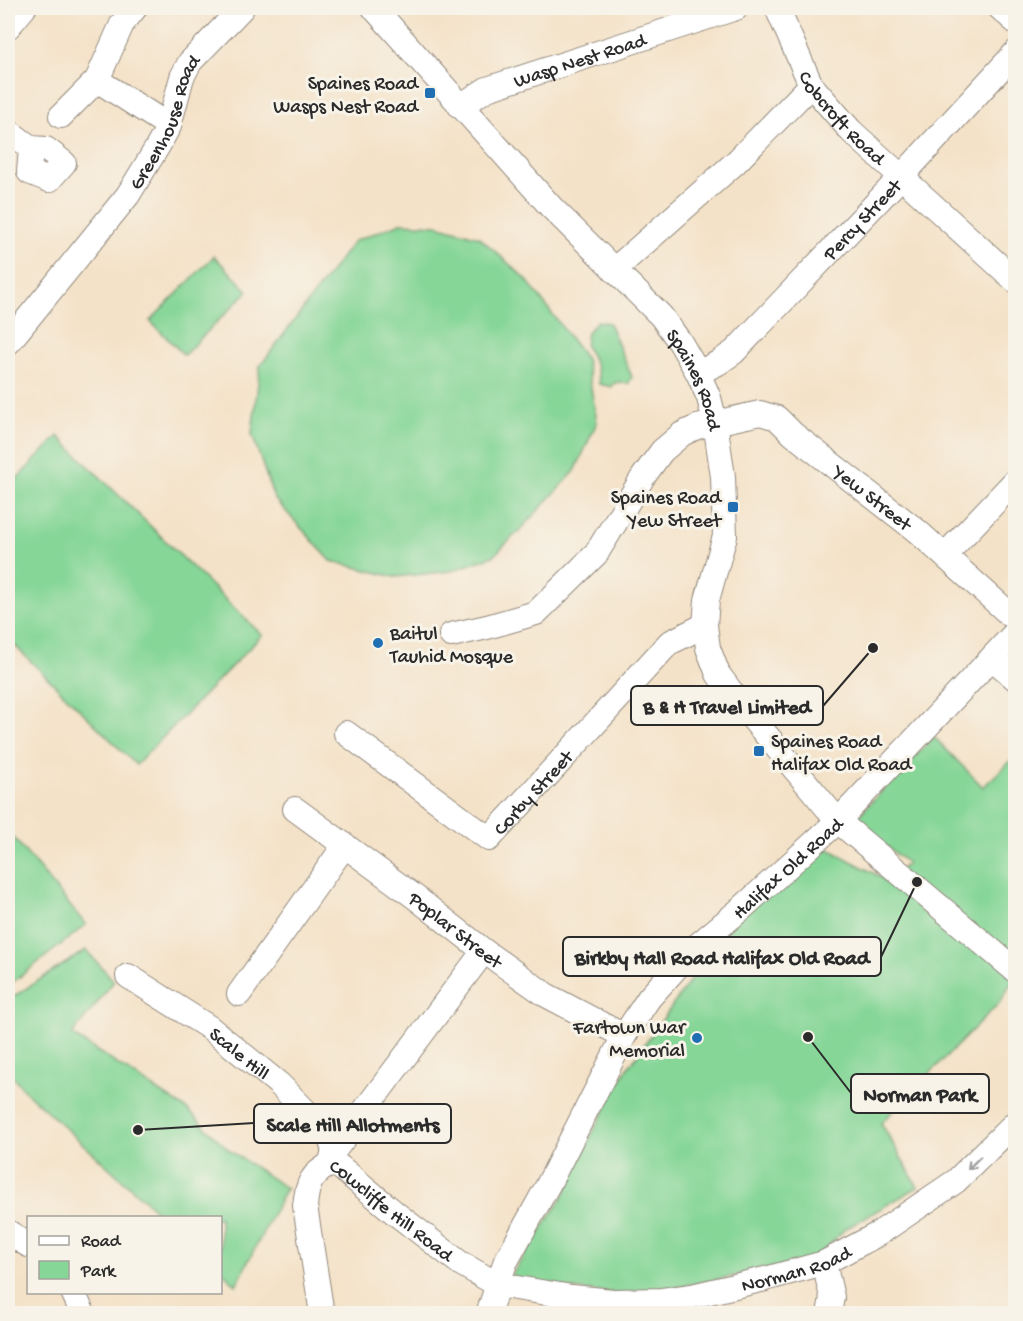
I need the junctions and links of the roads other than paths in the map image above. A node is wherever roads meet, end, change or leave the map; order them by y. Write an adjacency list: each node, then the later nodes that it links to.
1 (24, 8): 9 (street)
2 (135, 8): 11 (street)
3 (242, 8): 15 (street, Greenhouse Road)
4 (374, 8): 13 (street, Spaines Road)
5 (736, 8): 13 (street, Wasp Nest Road)
6 (777, 8): 12 (street, Cobcroft Road)
7 (1000, 8): 8 (street)
8 (1016, 22)
9 (8, 27)
10 (1016, 52): 18 (street, Percy Street)
11 (97, 80): 14 (street); 15 (street)
12 (811, 85): 18 (street, Cobcroft Road); 19 (street)
13 (460, 106): 19 (street, Spaines Road)
14 (61, 116)
15 (169, 126): 21 (street, Greenhouse Road)
16 (8, 131): 17 (street)
17 (31, 148)
18 (902, 176): 20 (street, Cobcroft Road); 22 (street, Percy Street)
19 (614, 270): 22 (street, Spaines Road)
20 (1016, 281)
21 (8, 343)
22 (698, 373): 23 (street, Spaines Road)
23 (715, 423): 25 (street, Yew Street); 27 (street, Spaines Road); 29 (street, Yew Street)
24 (1016, 480): 25 (street)
25 (945, 555): 26 (street, Yew Street)
26 (1016, 620)
27 (705, 625): 32 (street, Corby Street); 34 (street, Spaines Road)
28 (1016, 632): 30 (street, Halifax Old Road)
29 (451, 635)
30 (992, 658): 31 (street); 34 (street, Halifax Old Road)
31 (1016, 679)
32 (346, 733)
33 (295, 809): 35 (street, Poplar Street)
34 (838, 820): 37 (street, Spaines Road); 40 (street, Halifax Old Road)
35 (345, 845): 36 (street, Poplar Street); 39 (street)
36 (484, 951): 40 (street, Poplar Street); 42 (street)
37 (1016, 971)
38 (128, 976): 42 (street, Scale Hill)
39 (239, 994)
40 (624, 1036): 46 (street, Halifax Old Road)
41 (1016, 1122): 45 (street, Norman Road, one-way to 45)
42 (332, 1157): 46 (street, Cowcliffe Hill Road); 50 (street, Cowcliffe Hill Road)
43 (8, 1232): 44 (street)
44 (27, 1244)
45 (824, 1263): 48 (street, Norman Road); 52 (street)
46 (498, 1285): 48 (street, Norman Road); 51 (street, Halifax Old Road)
47 (73, 1294): 49 (street)
48 (614, 1307)
49 (83, 1314)
50 (322, 1314)
51 (488, 1314)
52 (829, 1314)

